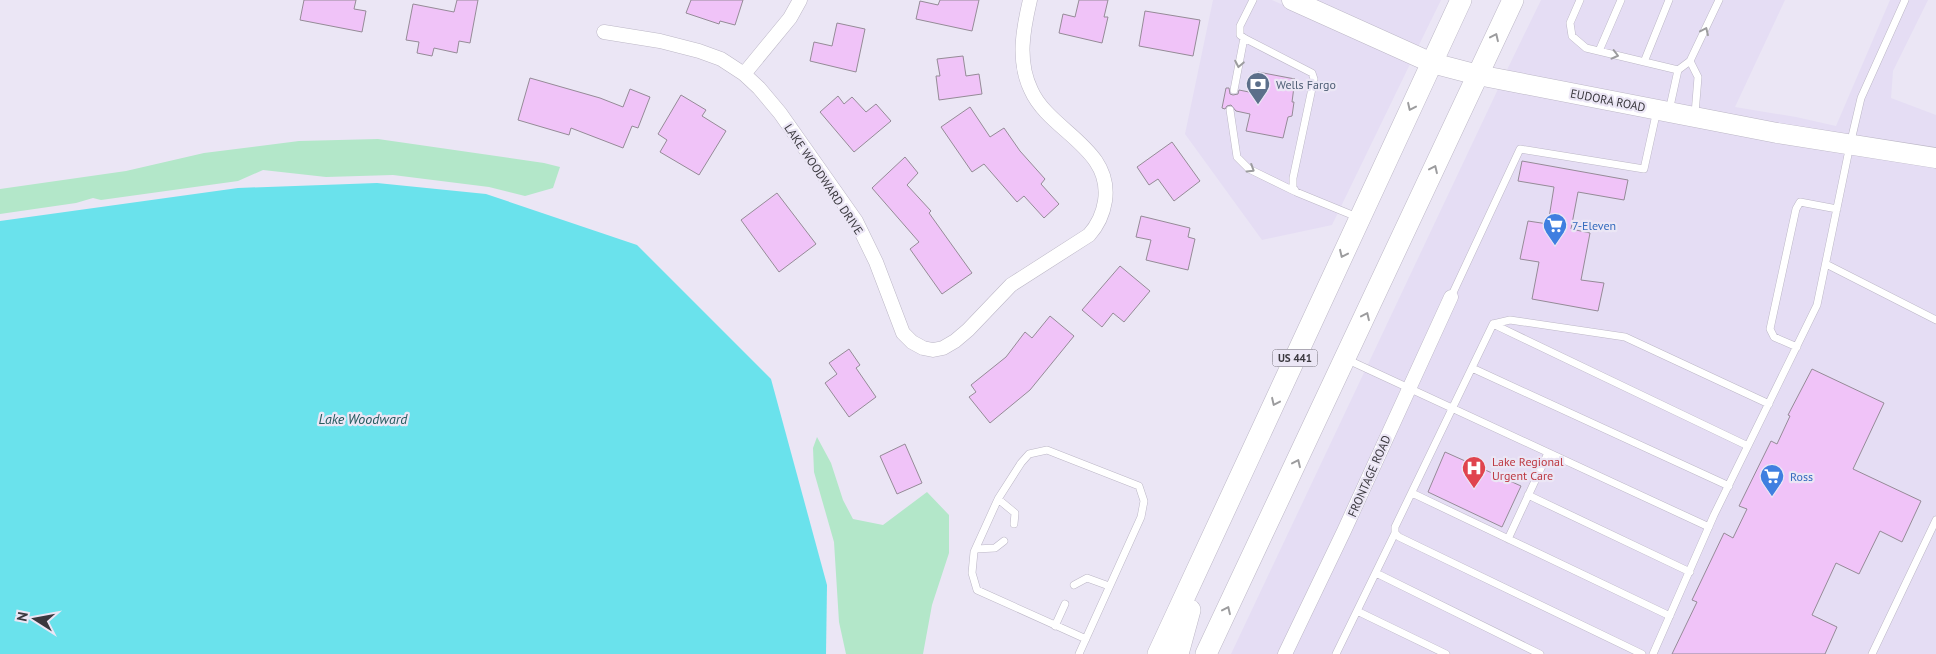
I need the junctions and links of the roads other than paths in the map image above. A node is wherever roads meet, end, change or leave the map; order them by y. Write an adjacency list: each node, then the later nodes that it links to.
1 (800, 0): 19 (street)
2 (1030, 0): 19 (street, LAKE WOODWARD DRIVE)
3 (1253, 0): 13 (lane)
4 (1292, 0): 17 (street, EUDORA ROAD)
5 (1461, 0): 17 (main road, US 441)
6 (1513, 0): 20 (main road, one-way to 6)
7 (1580, 0): 14 (lane)
8 (1621, 0): 14 (lane)
9 (1669, 0): 15 (lane)
10 (1719, 0): 16 (lane, one-way to 10)
11 (1905, 0): 25 (lane)
12 (604, 32): 19 (street, LAKE WOODWARD DRIVE)
13 (1244, 38): 21 (lane, one-way to 21); 27 (lane)
14 (1599, 51): 15 (lane, one-way to 15)
15 (1644, 62): 18 (lane)
16 (1690, 62): 18 (lane); 24 (lane)
17 (1432, 63): 20 (street, EUDORA ROAD); 29 (main road, US 441, one-way to 29)
18 (1678, 70): 23 (lane)
19 (744, 74)
20 (1478, 75): 23 (street, EUDORA ROAD); 35 (main road, one-way to 20)
21 (1234, 90)
22 (1230, 110): 27 (lane, one-way to 27)
23 (1663, 111): 24 (street, EUDORA ROAD); 31 (lane)
24 (1694, 117): 25 (street, EUDORA ROAD)
25 (1850, 145): 26 (street, EUDORA ROAD); 28 (lane)
26 (1936, 158)
27 (1296, 192): 29 (lane)
28 (1837, 208): 30 (lane); 34 (lane)
29 (1360, 218): 53 (main road, US 441, one-way to 53)
30 (1826, 264): 32 (lane); 34 (lane)
31 (1451, 297): 37 (street, FRONTAGE ROAD)
32 (1936, 320)
33 (1493, 324): 36 (lane); 38 (lane); 40 (lane)
34 (1797, 347): 38 (lane)
35 (1346, 359): 37 (lane); 66 (main road, one-way to 35)
36 (1472, 368): 39 (lane); 42 (lane)
37 (1408, 388): 39 (lane); 67 (street, FRONTAGE ROAD)
38 (1769, 404): 40 (lane)
39 (1452, 409): 41 (lane); 43 (lane)
40 (1748, 446): 42 (lane)
41 (1548, 453): 44 (lane); 48 (lane)
42 (1729, 486): 48 (lane)
43 (1412, 493): 49 (lane); 50 (lane)
44 (1528, 495): 50 (lane); 54 (lane)
45 (998, 498): 47 (lane); 52 (lane); 57 (lane)
46 (1936, 520): 73 (lane)
47 (1014, 524)
48 (1709, 527): 54 (lane)
49 (1395, 534): 55 (lane); 71 (lane)
50 (1508, 539): 60 (lane)
51 (1004, 541): 52 (lane)
52 (976, 549): 61 (lane)
53 (1206, 552): 64 (main road, US 441); 65 (main road)
54 (1690, 572): 60 (lane)
55 (1376, 573): 59 (lane); 70 (lane)
56 (1074, 585): 57 (lane)
57 (1109, 586): 62 (lane)
58 (1065, 604): 61 (lane)
59 (1357, 611): 68 (lane); 69 (lane)
60 (1670, 616): 72 (lane)
61 (1055, 626): 62 (lane)
62 (1086, 639): 63 (lane)
63 (1079, 654)
64 (1158, 654)
65 (1178, 654)
66 (1206, 654)
67 (1285, 654)
68 (1337, 654)
69 (1446, 654)
70 (1540, 654)
71 (1642, 654)
72 (1653, 654)
73 (1872, 654)

